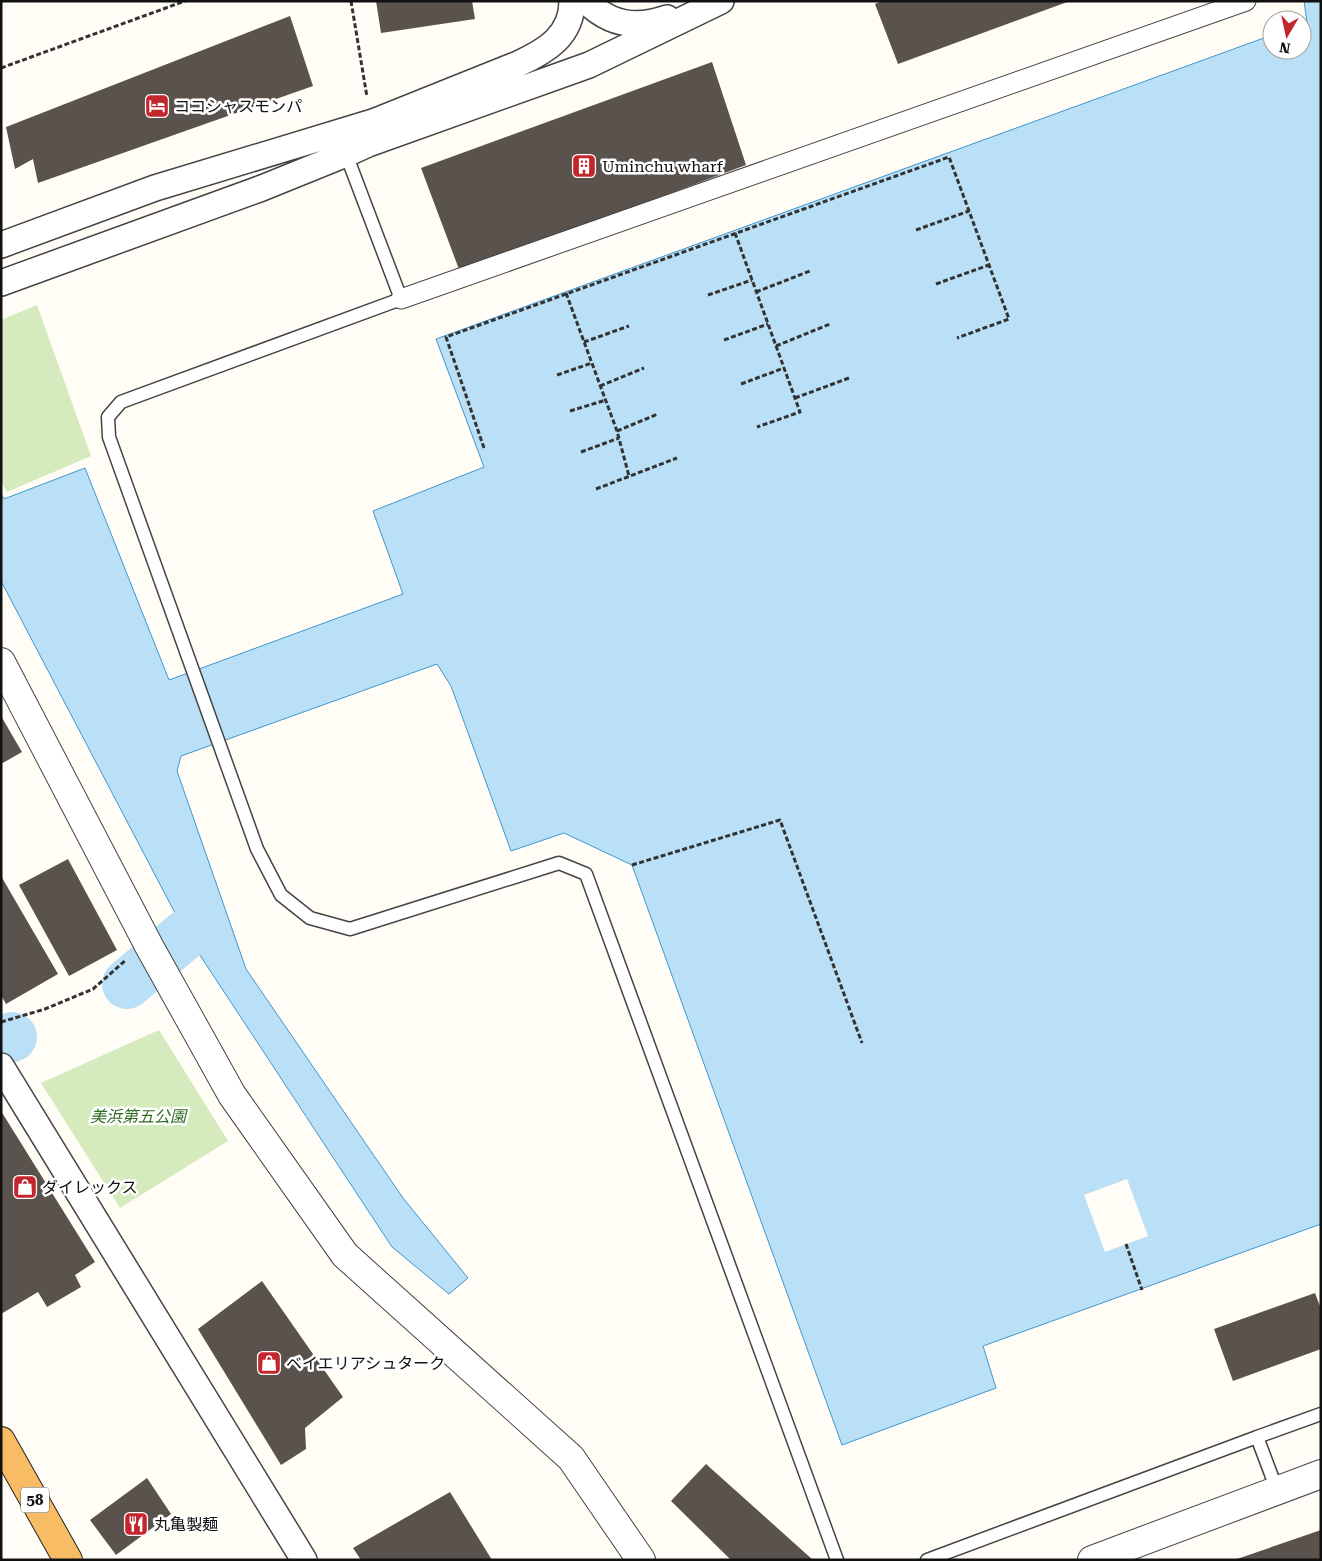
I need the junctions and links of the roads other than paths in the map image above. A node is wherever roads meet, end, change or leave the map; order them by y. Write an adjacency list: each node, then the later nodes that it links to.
1 (572, 1): 7 (street)
2 (586, 1): 3 (street)
3 (716, 1)
4 (721, 1): 6 (street)
5 (1246, 1): 9 (street)
6 (346, 154): 8 (street); 9 (lane)
7 (1, 246)
8 (1, 283)
9 (401, 299): 20 (lane)
10 (1, 662): 19 (street)
11 (2, 1066): 18 (street)
12 (1321, 1414): 13 (lane)
13 (1257, 1437): 16 (lane); 21 (lane)
14 (1, 1441): 17 (highway, 58)
15 (1321, 1474): 16 (street)
16 (1277, 1490): 22 (street)
17 (68, 1560)
18 (304, 1560)
19 (641, 1560)
20 (836, 1560)
21 (926, 1560)
22 (1092, 1560)

